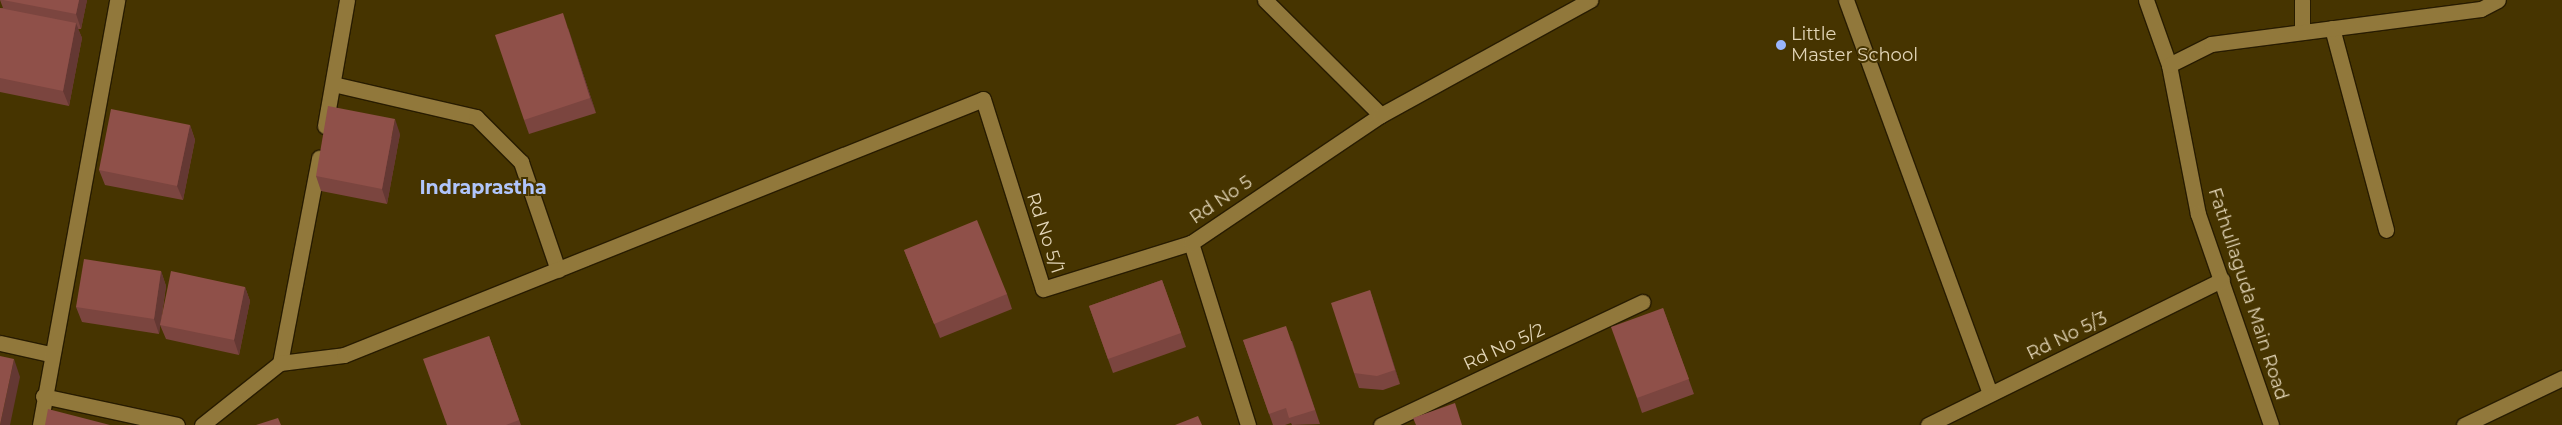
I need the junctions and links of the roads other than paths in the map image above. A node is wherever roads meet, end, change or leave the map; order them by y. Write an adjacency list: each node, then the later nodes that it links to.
1 (117, 0): 20 (street)
2 (347, 0): 12 (street)
3 (1265, 0): 13 (street)
4 (1590, 0): 13 (street)
5 (1846, 0): 23 (street)
6 (2146, 0): 11 (street, Fathullaguda Main Road)
7 (2302, 0): 10 (street)
8 (2498, 0): 9 (street)
9 (2332, 28): 10 (street); 14 (street)
10 (2302, 32): 11 (street)
11 (2169, 65): 17 (street, Fathullaguda Main Road)
12 (334, 84): 16 (street); 21 (street)
13 (1381, 115): 15 (street, Rd No 5)
14 (2386, 230)
15 (1191, 243): 16 (street, Rd No 5/1); 28 (street, Rd No 5)
16 (558, 270): 21 (street)
17 (2222, 280): 23 (street, Rd No 5/3); 31 (street, Fathullaguda Main Road)
18 (1642, 302): 29 (street, Rd No 5/2)
19 (0, 343): 20 (street)
20 (50, 354): 24 (street)
21 (280, 363): 27 (street)
22 (2562, 378): 32 (street)
23 (1990, 394): 30 (street, Rd No 5/3)
24 (43, 396): 25 (street); 26 (street)
25 (40, 425)
26 (177, 425)
27 (202, 425)
28 (1248, 425)
29 (1381, 425)
30 (1928, 425)
31 (2271, 425)
32 (2464, 425)

